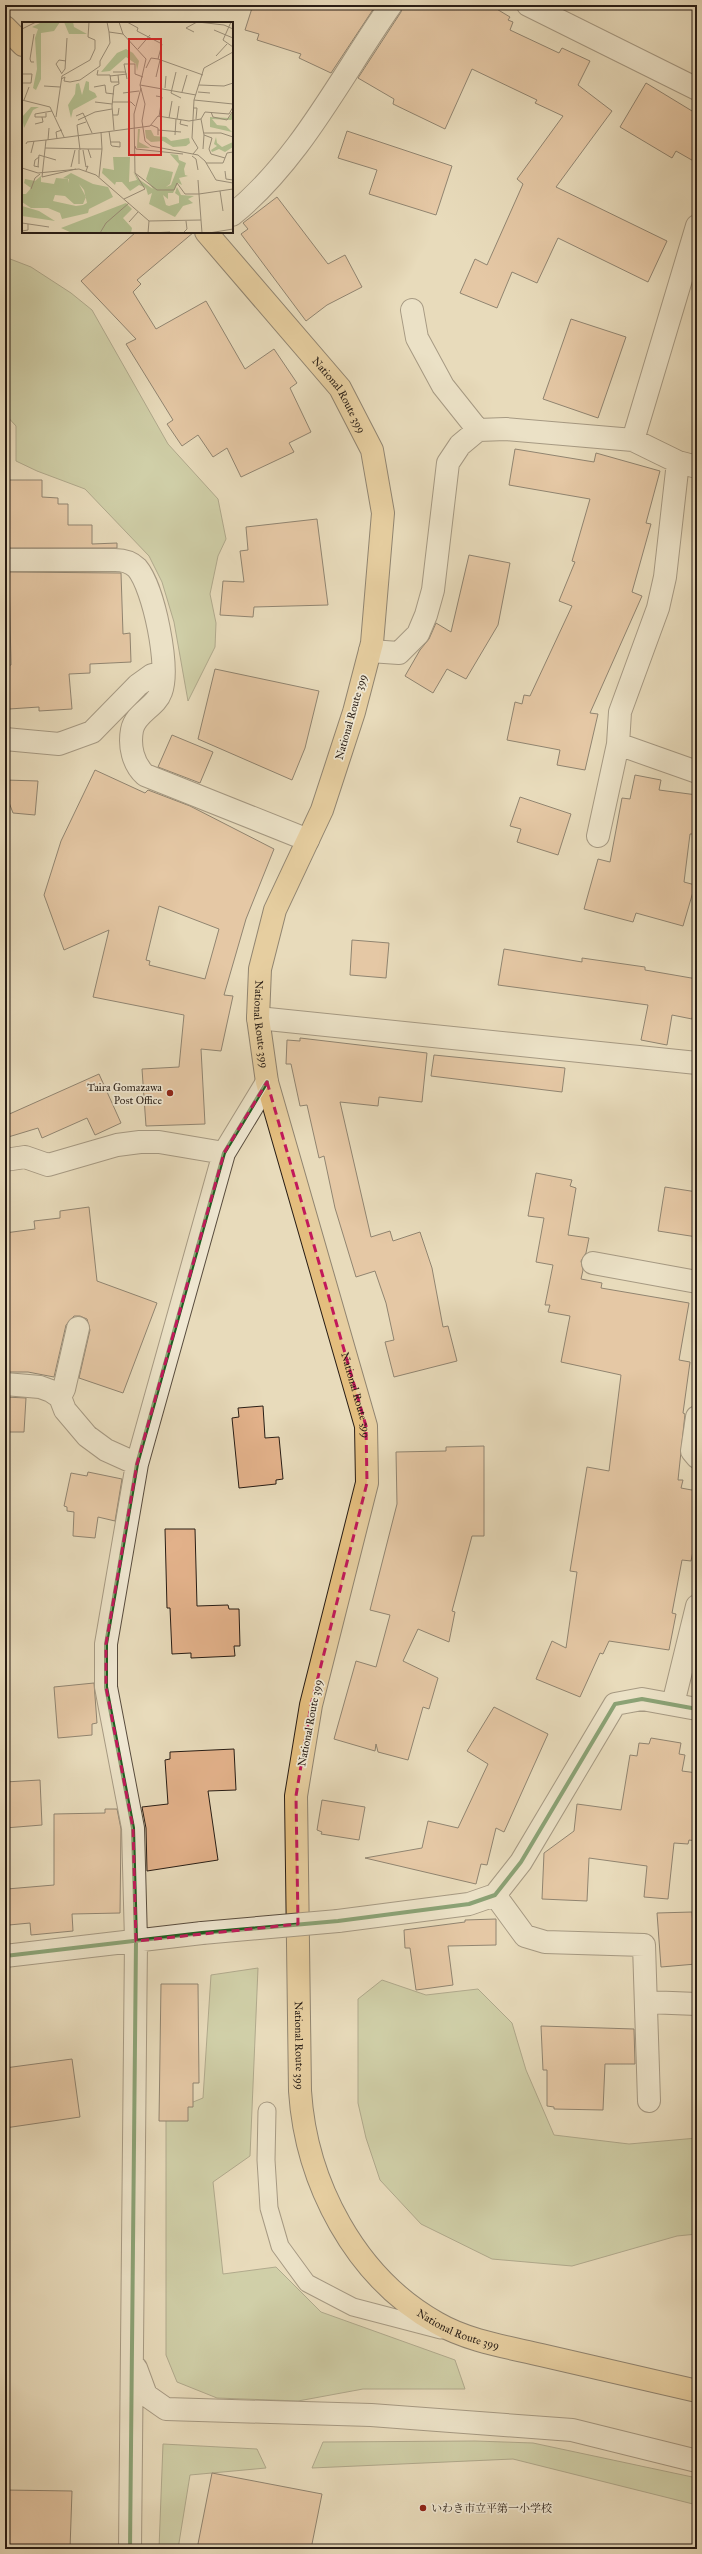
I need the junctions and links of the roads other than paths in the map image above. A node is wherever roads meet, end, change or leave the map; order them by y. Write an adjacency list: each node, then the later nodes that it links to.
1 (392, 5): 6 (street)
2 (528, 5): 5 (street)
3 (5, 27): 4 (highway)
4 (22, 44)
5 (697, 89)
6 (233, 214)
7 (697, 226): 11 (street)
8 (208, 233): 14 (highway, National Route 399)
9 (412, 310): 10 (street)
10 (478, 430): 11 (street); 14 (street)
11 (633, 440): 12 (street)
12 (688, 464): 17 (street)
13 (5, 560): 15 (street)
14 (370, 651): 20 (highway, National Route 399)
15 (163, 673): 16 (street); 20 (street)
16 (5, 739)
17 (618, 744): 18 (street); 19 (street)
18 (697, 772)
19 (598, 836)
20 (308, 840): 21 (highway, National Route 399)
21 (258, 1018): 22 (street); 23 (highway, National Route 399)
22 (697, 1063)
23 (267, 1082): 24 (street); 44 (highway, National Route 399)
24 (224, 1152): 25 (street); 33 (street)
25 (5, 1160)
26 (594, 1263): 27 (street)
27 (697, 1282)
28 (78, 1328): 30 (street)
29 (5, 1384): 30 (street)
30 (60, 1397): 33 (street)
31 (697, 1417): 32 (street)
32 (697, 1457)
33 (137, 1464): 38 (street)
34 (697, 1606): 35 (street)
35 (673, 1704): 36 (street); 37 (street)
36 (697, 1709)
37 (495, 1895): 38 (street, bridge); 40 (street)
38 (136, 1941): 39 (street); 45 (street)
39 (5, 1956)
40 (647, 2002): 41 (street); 42 (street)
41 (697, 2004)
42 (648, 2101)
43 (267, 2111): 44 (lane)
44 (481, 2341): 46 (highway, National Route 399)
45 (132, 2355): 47 (street); 48 (street)
46 (697, 2391)
47 (697, 2461)
48 (130, 2549)

